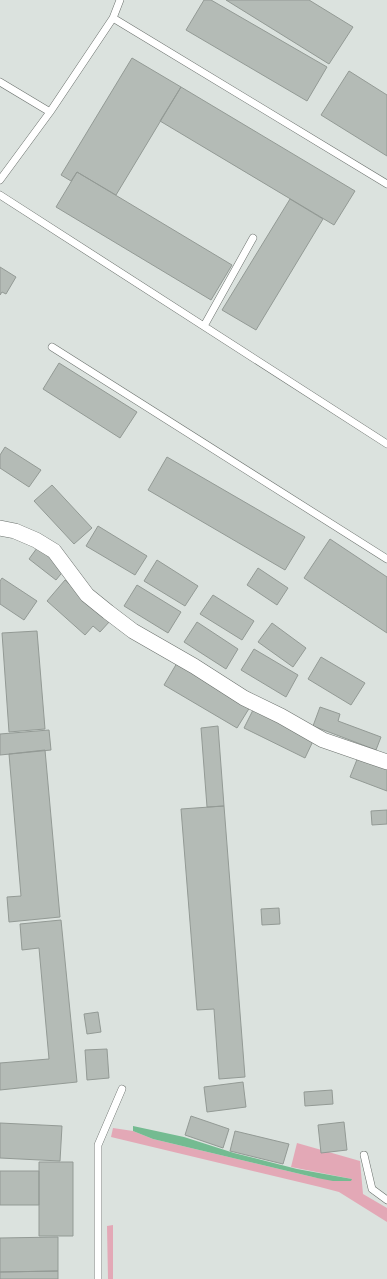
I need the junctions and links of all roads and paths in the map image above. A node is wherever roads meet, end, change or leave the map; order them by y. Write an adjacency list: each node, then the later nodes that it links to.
1 (120, 0): 2 (lane)
2 (113, 18): 4 (lane); 6 (lane)
3 (0, 82): 4 (lane)
4 (50, 112): 5 (lane)
5 (0, 180)
6 (387, 184)
7 (0, 194): 9 (lane)
8 (253, 238): 9 (lane)
9 (204, 326): 11 (lane)
10 (52, 347): 13 (lane)
11 (387, 444)
12 (0, 528): 14 (street)
13 (387, 559)
14 (387, 762)
15 (122, 1090): 18 (lane)
16 (364, 1155): 17 (lane)
17 (387, 1200)
18 (98, 1279)

